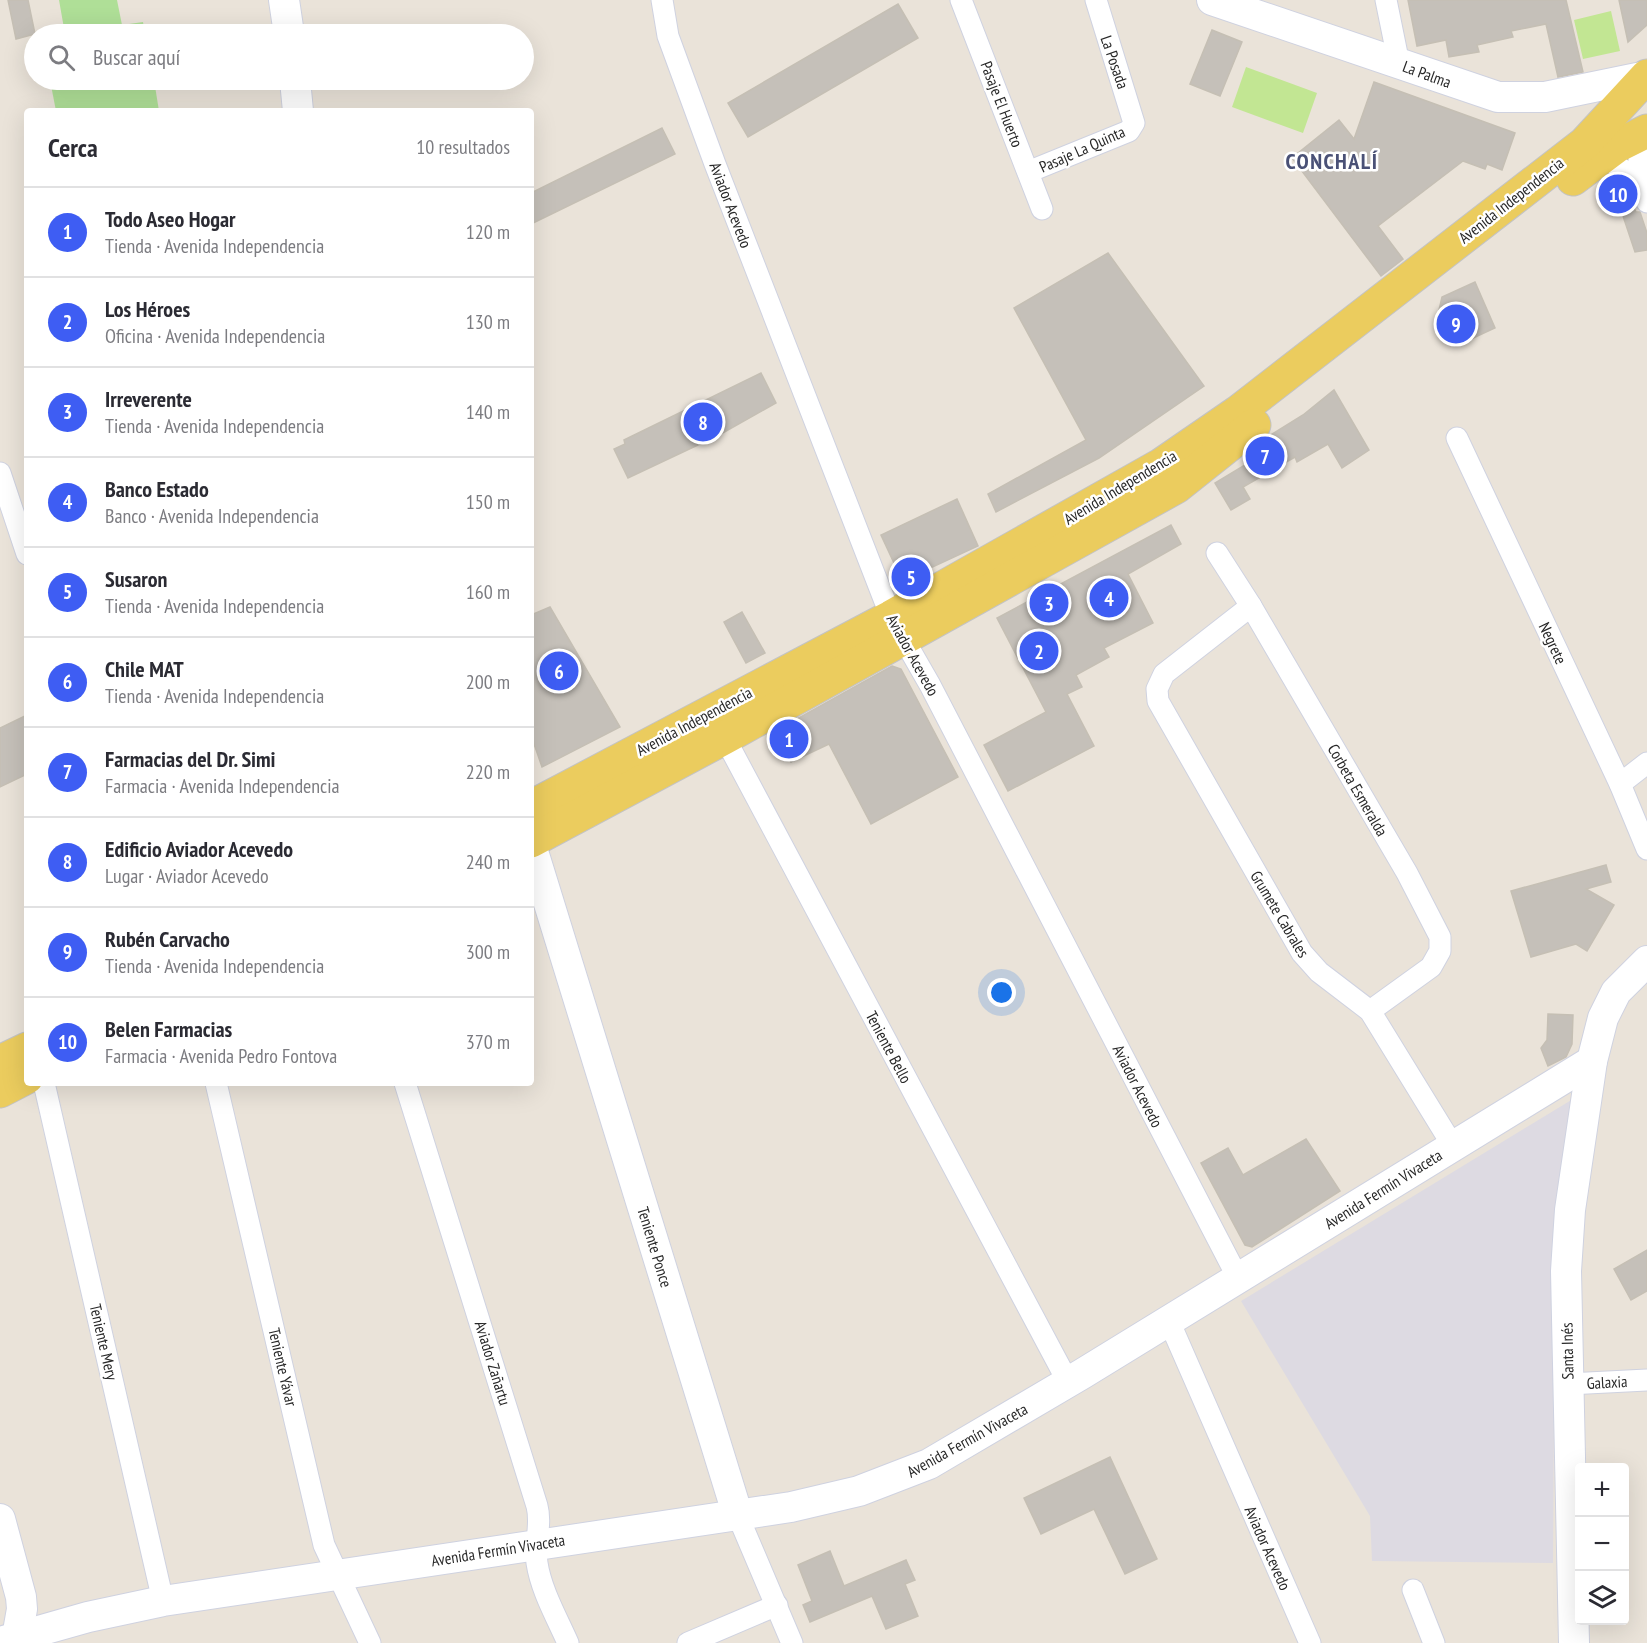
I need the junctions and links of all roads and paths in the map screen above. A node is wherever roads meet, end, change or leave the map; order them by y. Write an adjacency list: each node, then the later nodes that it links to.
1 (284, 0): 7 (main road)
2 (662, 0): 23 (street, Aviador Acevedo)
3 (961, 0): 15 (street, Pasaje El Huerto)
4 (1096, 0): 12 (street, La Posada)
5 (1212, 0): 8 (main road, La Palma)
6 (1386, 0): 8 (street)
7 (288, 24)
8 (1399, 64): 9 (main road, La Palma)
9 (1647, 76): 14 (main road, Avenida Independencia)
10 (296, 90): 11 (main road)
11 (298, 108)
12 (1134, 123): 15 (street, Pasaje La Quinta)
13 (1647, 133): 14 (main road, Avenida Independencia); 16 (street)
14 (1594, 149): 16 (street); 23 (main road, Avenida Independencia)
15 (1028, 172): 17 (street, Pasaje El Huerto)
16 (1644, 193)
17 (1042, 209)
18 (1457, 438): 26 (street, Negrete)
19 (0, 473): 20 (street)
20 (24, 545)
21 (1217, 552): 22 (street, Corbeta Esmeralda)
22 (1251, 606): 32 (street, Corbeta Esmeralda); 32 (street, Grumete Cabrales)
23 (897, 628): 24 (main road, Avenida Independencia); 42 (street, Aviador Acevedo)
24 (718, 725): 27 (main road, Avenida Independencia); 28 (main road, Avenida Independencia); 45 (street, Teniente Bello)
25 (1647, 763): 26 (street)
26 (1620, 784): 29 (street, Negrete)
27 (534, 806)
28 (534, 841)
29 (1647, 849)
30 (534, 853): 47 (main road, Teniente Ponce)
31 (1647, 961): 34 (main road)
32 (1370, 1011): 41 (street, Grumete Cabrales)
33 (24, 1050): 35 (main road)
34 (1593, 1061): 41 (main road, Avenida Fermín Vivaceta); 46 (main road, Santa Inés)
35 (0, 1062)
36 (24, 1079): 40 (main road)
37 (45, 1086): 52 (street, Teniente Mery)
38 (217, 1086): 50 (street, Teniente Yávar)
39 (406, 1086): 49 (street, Aviador Zañartu)
40 (0, 1091)
41 (1453, 1146): 42 (main road, Avenida Fermín Vivaceta)
42 (1238, 1278): 43 (main road, Avenida Fermín Vivaceta)
43 (1168, 1321): 45 (main road, Avenida Fermín Vivaceta); 59 (street, Aviador Acevedo)
44 (1647, 1380): 46 (street, Galaxia)
45 (1068, 1382): 47 (main road, Avenida Fermín Vivaceta)
46 (1568, 1384): 61 (main road, Santa Inés)
47 (738, 1516): 49 (main road, Avenida Fermín Vivaceta); 53 (street, Teniente Ponce)
48 (0, 1519): 54 (main road)
49 (537, 1544): 50 (main road, Avenida Fermín Vivaceta); 56 (street, Aviador Zañartu)
50 (339, 1575): 52 (main road, Avenida Fermín Vivaceta); 55 (street, Teniente Yávar)
51 (1413, 1590): 60 (street)
52 (163, 1601): 54 (main road, Avenida Fermín Vivaceta)
53 (777, 1605): 57 (street); 58 (street, Teniente Ponce)
54 (11, 1641)
55 (370, 1643)
56 (568, 1643)
57 (688, 1643)
58 (792, 1643)
59 (1310, 1643)
60 (1434, 1643)
61 (1574, 1643)

